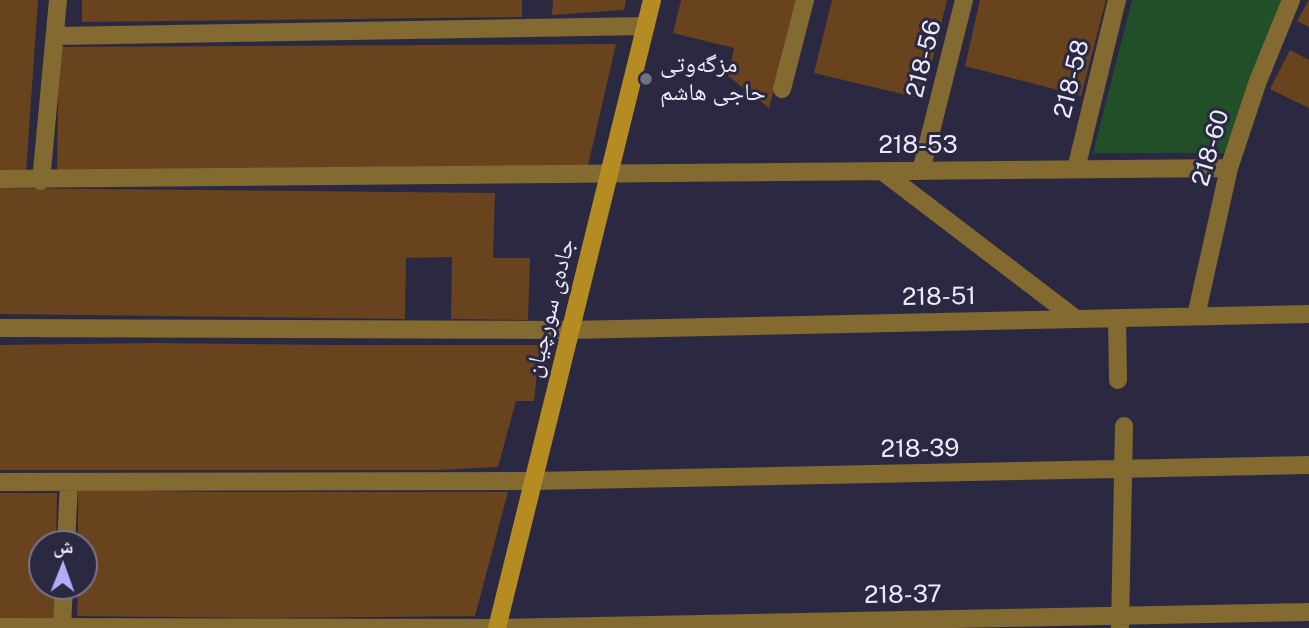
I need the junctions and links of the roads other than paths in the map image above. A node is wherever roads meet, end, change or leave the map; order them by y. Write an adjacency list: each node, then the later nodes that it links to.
1 (58, 0): 8 (street)
2 (652, 0): 7 (street, جادەی سورچیان)
3 (805, 0): 9 (street)
4 (964, 0): 13 (street, 218-56)
5 (1117, 0): 11 (street, 218-58)
6 (1291, 0): 10 (street, 218-60)
7 (646, 26): 8 (street); 14 (street, جادەی سورچیان)
8 (55, 36): 16 (street)
9 (782, 89)
10 (1229, 168): 11 (street, 218-53); 18 (street, 218-60)
11 (1076, 169): 13 (street, 218-53)
12 (882, 171): 13 (street, 218-53); 14 (street, 218-53); 20 (street)
13 (920, 171)
14 (608, 174): 16 (street, 218-53); 22 (street, جادەی سورچیان)
15 (0, 179): 16 (street, 218-53)
16 (41, 181)
17 (1309, 314): 18 (street, 218-51)
18 (1196, 316): 19 (street, 218-51)
19 (1117, 318): 20 (street, 218-51); 23 (street)
20 (1076, 319): 22 (street, 218-51)
21 (0, 328): 22 (street, 218-51)
22 (570, 330): 27 (street, جادەی سورچیان)
23 (1118, 380)
24 (1124, 426): 26 (street)
25 (1309, 465): 26 (street, 218-39)
26 (1124, 469): 27 (street, 218-39); 33 (street)
27 (533, 481): 29 (street, 218-39); 36 (street, جادەی سورچیان)
28 (0, 482): 29 (street, 218-39)
29 (69, 482): 30 (street)
30 (67, 530)
31 (63, 600): 35 (street)
32 (1309, 611): 33 (street, 218-37)
33 (1121, 622): 36 (street, 218-37)
34 (0, 627): 35 (street, 218-37)
35 (62, 627): 36 (street, 218-37)
36 (497, 628)

